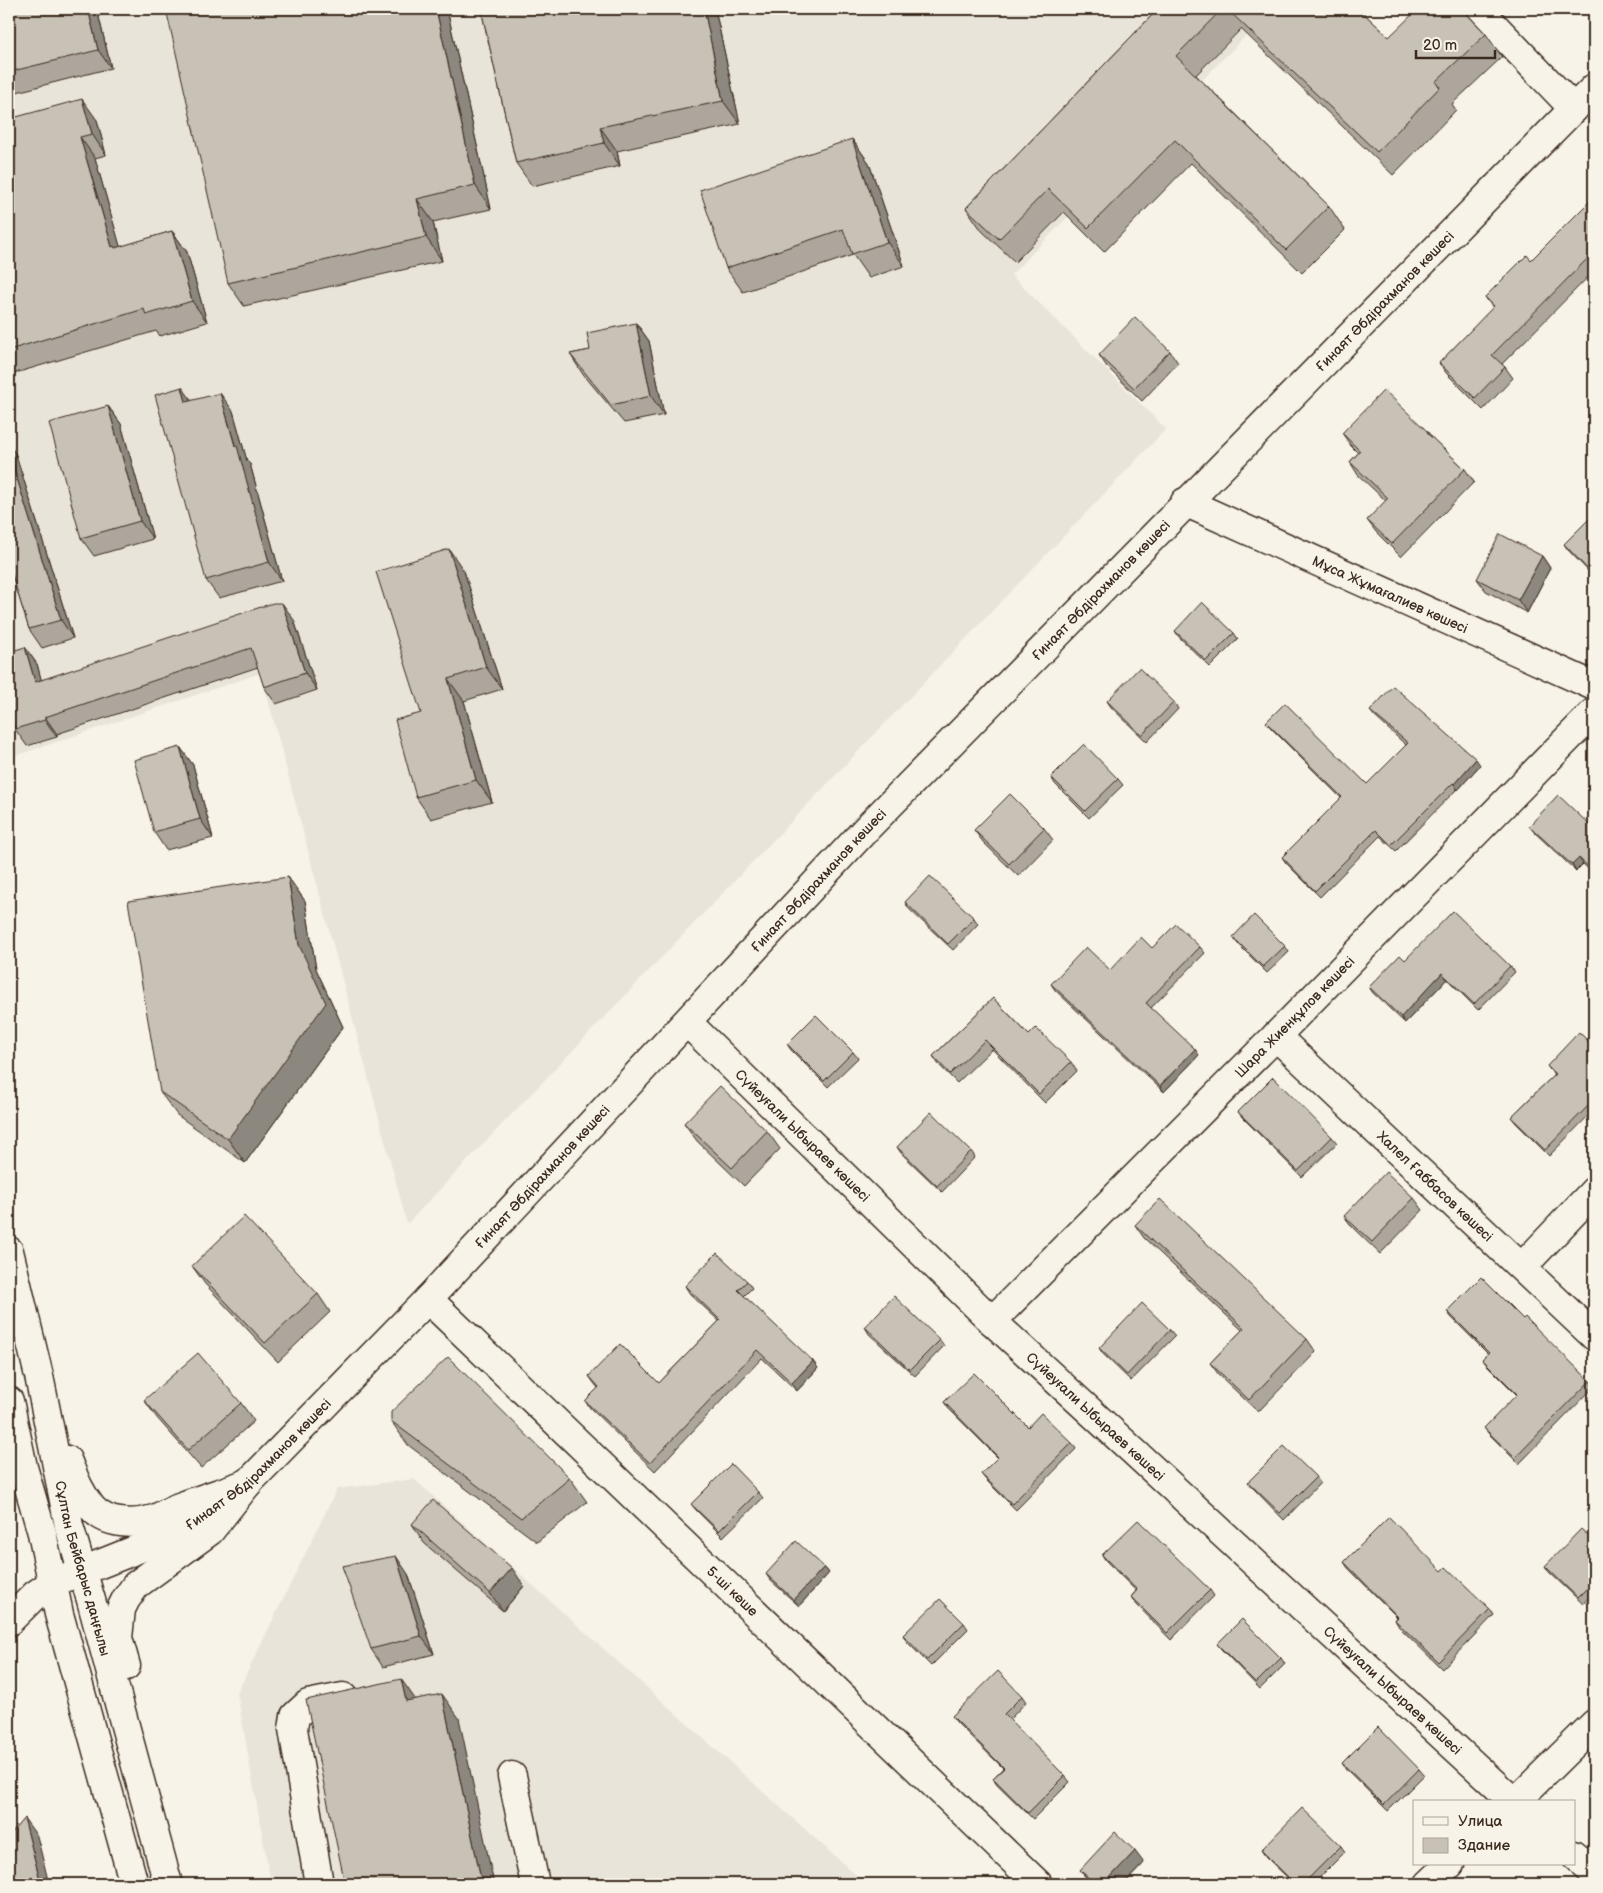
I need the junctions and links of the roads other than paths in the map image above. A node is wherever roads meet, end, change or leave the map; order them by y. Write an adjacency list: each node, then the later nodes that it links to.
1 (1478, 9): 3 (street)
2 (1594, 88): 3 (street, Ғинаят Әбдірахманов көшесі)
3 (1574, 109): 4 (street, Ғинаят Әбдірахманов көшесі)
4 (1185, 502): 5 (street, Мұса Жұмағалиев көшесі); 7 (street, Ғинаят Әбдірахманов көшесі)
5 (1594, 686)
6 (1594, 712): 8 (street, Шара Жиенқұлов көшесі)
7 (687, 1022): 12 (street, Ғинаят Әбдірахманов көшесі); 13 (street, Сүйеуғали Ыбыраев көшесi)
8 (1276, 1036): 11 (street, Халел Ғаббасов көшесі); 13 (street, Шара Жиенқұлов көшесі)
9 (1594, 1191): 11 (street)
10 (9, 1251): 16 (street, Сұлтан Бейбарыс даңғылы)
11 (1522, 1267): 14 (street, Халел Ғаббасов көшесі)
12 (428, 1300): 17 (street, Ғинаят Әбдірахманов көшесі); 34 (street, 5-шi көше)
13 (992, 1321): 25 (street, Сүйеуғали Ыбыраев көшесi)
14 (1594, 1336)
15 (9, 1401): 19 (street)
16 (45, 1406): 17 (street); 18 (street, Сұлтан Бейбарыс даңғылы)
17 (248, 1483): 18 (street, Ғинаят Әбдірахманов көшесі); 23 (street)
18 (83, 1572): 19 (street, Ғинаят Әбдірахманов көшесі); 23 (street, Сұлтан Бейбарыс даңғылы)
19 (52, 1583): 20 (street, Ғинаят Әбдірахманов көшесі); 30 (street)
20 (9, 1621)
21 (371, 1692): 32 (street)
22 (1594, 1724): 26 (street)
23 (134, 1760): 31 (street, Сұлтан Бейбарыс даңғылы)
24 (512, 1776): 33 (street)
25 (1512, 1800)
26 (1516, 1800)
27 (1576, 1857): 29 (street)
28 (1448, 1866): 35 (street)
29 (1594, 1873)
30 (134, 1884)
31 (168, 1884)
32 (319, 1884)
33 (535, 1884)
34 (1038, 1884)
35 (1429, 1884)

